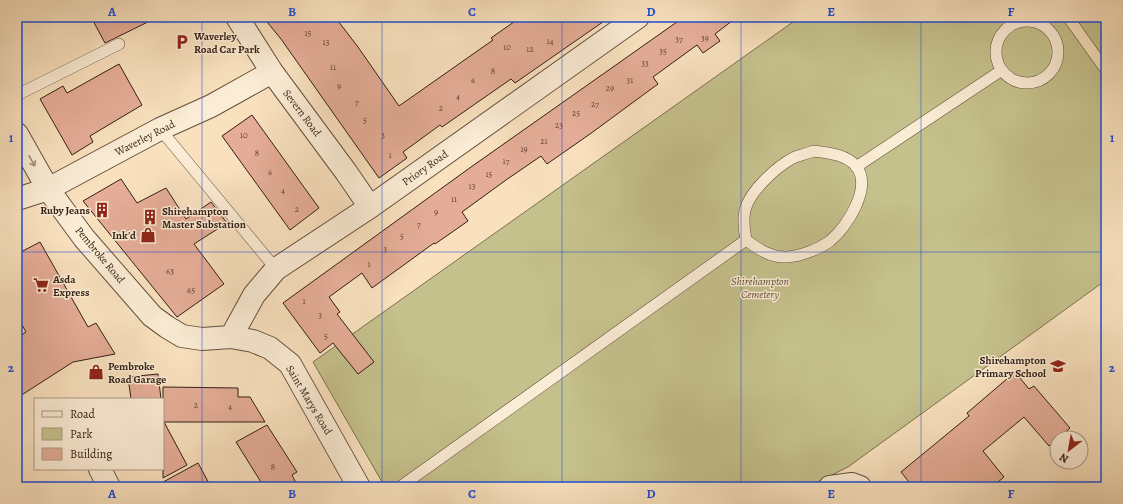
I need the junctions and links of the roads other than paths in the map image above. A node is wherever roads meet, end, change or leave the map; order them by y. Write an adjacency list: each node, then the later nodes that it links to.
1 (237, 17): 5 (street, Severn Road)
2 (638, 17): 12 (street, Priory Road)
3 (119, 44): 6 (lane)
4 (1002, 70): 4 (lane); 9 (lane)
5 (272, 72): 7 (street, Waverley Road); 12 (street, Severn Road)
6 (17, 95)
7 (160, 129): 10 (street, Waverley Road); 14 (lane)
8 (17, 134): 10 (street, Pembroke Road, one-way to 10)
9 (856, 167): 13 (lane); 13 (lane)
10 (48, 189): 11 (street, Waverley Road); 15 (street, Pembroke Road)
11 (17, 199)
12 (370, 207): 14 (street, Priory Road)
13 (746, 240): 20 (lane)
14 (276, 270): 16 (street, Priory Road)
15 (167, 328): 16 (street, Saint Marys Road)
16 (231, 337): 19 (street, Saint Marys Road)
17 (100, 470): 18 (street)
18 (109, 487)
19 (360, 487)
20 (400, 487)
21 (830, 487): 22 (street)
22 (860, 487)

